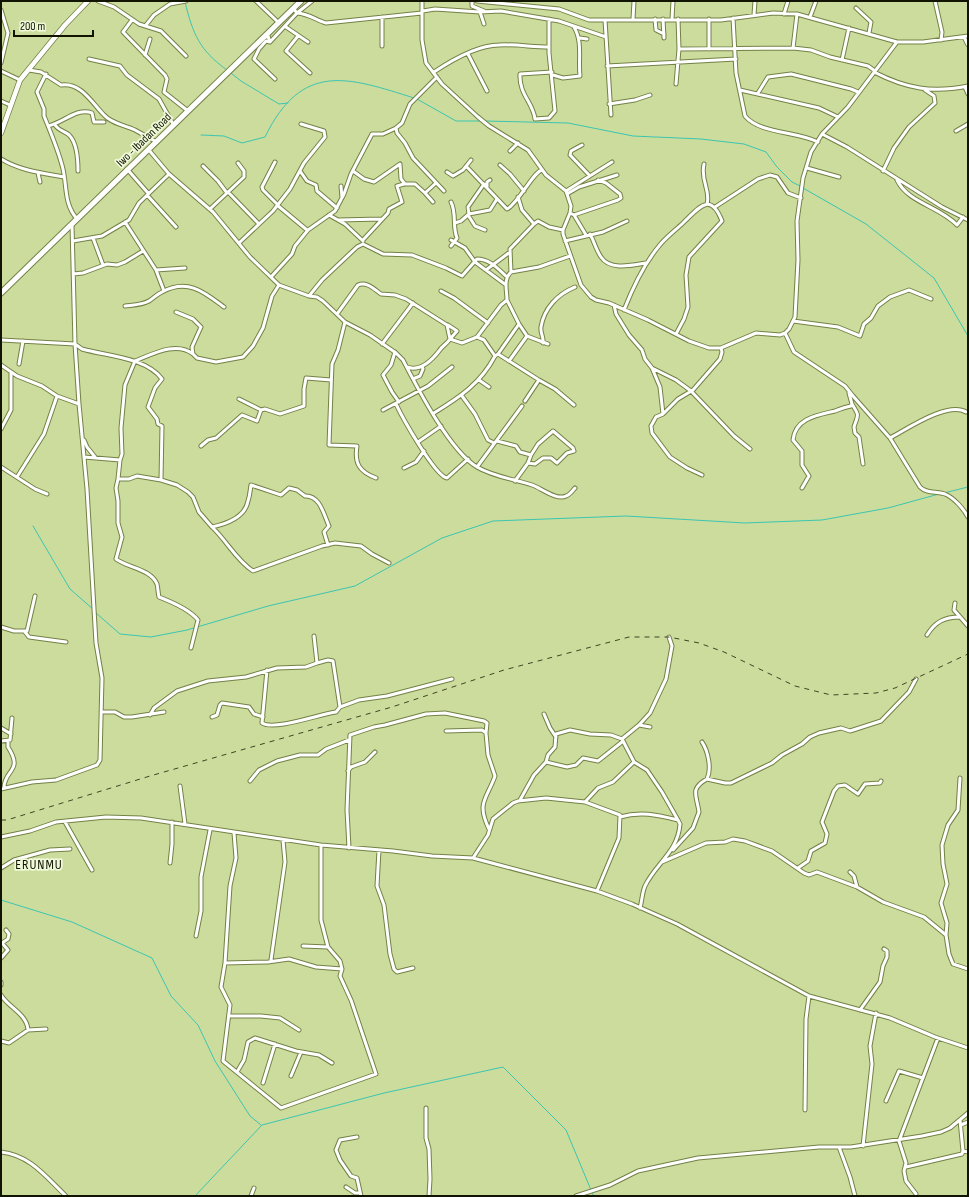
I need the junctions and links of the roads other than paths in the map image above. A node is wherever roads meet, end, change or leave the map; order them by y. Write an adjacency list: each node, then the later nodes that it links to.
1 (88, 1): 73 (street)
2 (98, 1): 36 (street)
3 (186, 1): 40 (street)
4 (256, 1): 38 (street)
5 (301, 1): 16 (main road, Iwo - Ibadan Road)
6 (312, 1): 22 (street)
7 (422, 1): 19 (street)
8 (472, 1): 21 (street)
9 (477, 1): 37 (street)
10 (634, 1): 30 (street)
11 (673, 1): 33 (street)
12 (756, 1): 25 (street)
13 (788, 1): 23 (street)
14 (816, 1): 27 (street)
15 (935, 1): 52 (street)
16 (293, 8): 22 (street); 38 (main road, Iwo - Ibadan Road)
17 (856, 8): 44 (street)
18 (1, 10): 69 (street)
19 (422, 12): 20 (street); 26 (street); 75 (street)
20 (480, 12): 21 (street); 39 (street)
21 (488, 12): 29 (street)
22 (297, 13): 26 (street); 41 (street)
23 (784, 14): 24 (street); 25 (street)
24 (797, 14): 27 (street); 60 (street)
25 (754, 15): 28 (street)
26 (382, 17): 57 (street)
27 (810, 17): 43 (street)
28 (734, 18): 35 (street); 59 (street)
29 (549, 19): 42 (street); 58 (street)
30 (633, 19): 31 (street); 37 (street)
31 (655, 19): 32 (street); 32 (street)
32 (663, 19): 33 (street)
33 (672, 19): 34 (street)
34 (678, 19): 35 (street); 61 (street)
35 (709, 19): 62 (street)
36 (132, 20): 40 (street); 64 (street)
37 (605, 20): 47 (street)
38 (278, 22): 72 (main road, Iwo - Ibadan Road)
39 (484, 24)
40 (146, 25): 65 (street)
41 (286, 27): 45 (street); 53 (street)
42 (574, 27): 47 (street); 49 (street)
43 (849, 28): 44 (street); 68 (street)
44 (869, 34): 55 (street)
45 (298, 36): 54 (street); 77 (street)
46 (968, 36): 48 (street)
47 (606, 37): 71 (street)
48 (964, 37): 52 (street); 56 (street)
49 (580, 38): 51 (street); 78 (street)
50 (150, 39): 64 (street)
51 (587, 39)
52 (941, 40): 55 (street)
53 (270, 42): 72 (street); 81 (street)
54 (308, 42)
55 (897, 42): 76 (street)
56 (968, 45)
57 (382, 46)
58 (549, 47): 63 (street); 78 (street)
59 (735, 48): 60 (street); 62 (street); 67 (street)
60 (792, 48): 68 (street)
61 (679, 49): 62 (street); 70 (street)
62 (709, 49)
63 (468, 54): 75 (street); 87 (street)
64 (145, 55): 88 (street)
65 (186, 56)
66 (89, 59): 93 (street)
67 (736, 59): 70 (street); 85 (street)
68 (842, 60): 76 (street)
69 (1, 63)
70 (677, 63): 71 (street); 83 (street)
71 (608, 66): 95 (street)
72 (232, 67): 97 (main road, Iwo - Ibadan Road)
73 (29, 70): 79 (street); 82 (street)
74 (1, 71): 82 (street)
75 (434, 72): 80 (street)
76 (875, 72): 86 (street); 89 (street)
77 (310, 73)
78 (552, 73): 78 (street)
79 (46, 74): 105 (street); 110 (street)
80 (437, 77): 106 (street); 112 (street)
81 (276, 79)
82 (20, 80): 96 (street)
83 (676, 84)
84 (966, 87): 86 (street); 91 (street)
85 (740, 90): 90 (street); 111 (street)
86 (925, 90): 130 (street)
87 (487, 91)
88 (164, 92): 93 (street); 97 (street)
89 (858, 92): 90 (street); 99 (street)
90 (758, 93): 99 (street)
91 (968, 94)
92 (650, 95): 95 (street)
93 (159, 100): 101 (street)
94 (1, 101): 96 (street)
95 (609, 104): 98 (street)
96 (10, 105): 108 (street)
97 (188, 111): 101 (main road, Iwo - Ibadan Road)
98 (611, 115)
99 (838, 117): 109 (street)
100 (104, 122): 104 (street)
101 (174, 124): 110 (main road, Iwo - Ibadan Road)
102 (301, 124): 131 (street)
103 (968, 124): 107 (street)
104 (55, 125): 105 (street); 128 (street)
105 (48, 126): 137 (street)
106 (396, 128): 129 (street); 143 (street)
107 (956, 131)
108 (1, 133)
109 (822, 134): 111 (street); 130 (street)
110 (157, 142): 114 (main road, Iwo - Ibadan Road)
111 (818, 142): 125 (street)
112 (518, 143): 115 (street); 127 (street)
113 (582, 145): 136 (street)
114 (148, 149): 126 (main road, Iwo - Ibadan Road); 134 (street)
115 (510, 151)
116 (1, 159): 133 (street)
117 (470, 160): 124 (street)
118 (275, 162): 161 (street)
119 (612, 162): 136 (street)
120 (238, 163): 150 (street)
121 (704, 164): 160 (street)
122 (500, 165): 148 (street)
123 (203, 166): 150 (street)
124 (466, 166): 132 (street); 145 (street)
125 (807, 168): 138 (street); 156 (street)
126 (127, 169): 153 (street); 169 (main road, Iwo - Ibadan Road)
127 (542, 170): 148 (street); 152 (street)
128 (78, 171)
129 (352, 171): 144 (street); 155 (street)
130 (883, 171): 141 (street)
131 (300, 172): 161 (street); 162 (street)
132 (447, 172)
133 (38, 173): 137 (street); 142 (street)
134 (169, 174): 153 (street); 164 (street)
135 (617, 175): 140 (street)
136 (590, 176): 152 (street)
137 (64, 177): 169 (street)
138 (839, 177)
139 (490, 180): 147 (street)
140 (598, 180): 152 (street); 166 (street)
141 (898, 180): 168 (street); 168 (street)
142 (40, 182)
143 (436, 183): 149 (street); 151 (street)
144 (405, 184): 151 (street); 170 (street)
145 (484, 184): 147 (street); 165 (street)
146 (341, 186): 155 (street)
147 (488, 188): 157 (street)
148 (524, 190): 154 (street)
149 (444, 191)
150 (227, 193): 164 (street); 176 (street)
151 (425, 193): 158 (street)
152 (567, 193): 166 (street)
153 (148, 194): 174 (street); 179 (street)
154 (518, 197): 157 (street); 177 (street)
155 (342, 198): 162 (street)
156 (801, 198): 163 (street); 224 (street)
157 (497, 199): 165 (street)
158 (433, 202)
159 (451, 202): 175 (street)
160 (707, 204): 163 (street); 198 (street)
161 (277, 205): 176 (street); 180 (street)
162 (337, 208): 167 (street)
163 (715, 208): 230 (street)
164 (210, 209): 191 (street)
165 (468, 214): 175 (street); 181 (street)
166 (572, 214): 182 (street); 184 (street)
167 (329, 215): 171 (street); 180 (street)
168 (962, 216): 172 (street)
169 (77, 219): 178 (main road, Iwo - Ibadan Road)
170 (382, 219): 171 (street); 187 (street)
171 (338, 220): 187 (street)
172 (968, 220)
173 (627, 221): 183 (street)
174 (125, 222): 185 (street); 194 (street)
175 (454, 223): 189 (street)
176 (259, 224): 191 (street)
177 (534, 224): 182 (street); 195 (street)
178 (72, 225): 186 (street); 213 (main road, Iwo - Ibadan Road)
179 (176, 228)
180 (307, 230): 206 (street)
181 (485, 230)
182 (563, 230): 190 (street)
183 (590, 234): 184 (street); 198 (street)
184 (586, 235): 190 (street)
185 (93, 238): 186 (street); 200 (street)
186 (73, 240): 205 (street)
187 (363, 240): 192 (street)
188 (451, 240): 189 (street)
189 (455, 241): 193 (street); 197 (street)
190 (565, 241): 196 (street)
191 (239, 243): 206 (street)
192 (363, 244): 197 (street); 214 (street)
193 (451, 246)
194 (143, 251): 200 (street); 202 (street)
195 (510, 251): 199 (street); 204 (street)
196 (570, 256): 204 (street); 218 (street)
197 (475, 262): 199 (street); 203 (street)
198 (646, 263): 221 (street)
199 (492, 264): 203 (street); 207 (street)
200 (103, 265): 205 (street)
201 (185, 268): 202 (street)
202 (156, 270): 211 (street)
203 (486, 270): 209 (street)
204 (511, 272): 207 (street)
205 (73, 274): 237 (street)
206 (271, 277): 208 (street)
207 (507, 277): 209 (street)
208 (279, 285): 214 (street); 242 (street)
209 (506, 285): 216 (street)
210 (575, 287): 236 (street)
211 (164, 291): 219 (street); 220 (street)
212 (441, 291): 226 (street)
213 (1, 293)
214 (309, 296): 223 (street)
215 (931, 299): 224 (street)
216 (507, 300): 226 (street); 227 (street)
217 (413, 303): 223 (street); 228 (street); 238 (street)
218 (614, 305): 221 (street); 251 (street)
219 (124, 306)
220 (224, 308)
221 (624, 310): 230 (street)
222 (176, 312): 242 (street)
223 (337, 314): 225 (street)
224 (794, 321): 229 (street)
225 (345, 322): 238 (street); 254 (street)
226 (488, 322): 232 (street)
227 (519, 324): 231 (street); 243 (street)
228 (447, 325): 233 (street); 233 (street)
229 (785, 333): 240 (street); 260 (street)
230 (676, 334): 240 (street)
231 (527, 336): 236 (street); 245 (street)
232 (477, 337): 233 (street); 243 (street)
233 (450, 339): 248 (street)
234 (1, 340): 235 (street)
235 (23, 341): 237 (street); 246 (street)
236 (542, 343): 239 (street)
237 (75, 344): 244 (street); 266 (street)
238 (382, 344): 241 (street)
239 (548, 344)
240 (722, 348): 259 (street)
241 (395, 352): 249 (street); 265 (street)
242 (194, 355): 244 (street)
243 (496, 355): 245 (street); 255 (street)
244 (135, 361): 288 (street); 298 (street)
245 (509, 361): 256 (street)
246 (19, 364)
247 (1, 365): 252 (street)
248 (422, 366): 249 (street); 253 (street)
249 (407, 367): 253 (street)
250 (452, 367): 258 (street)
251 (652, 368): 259 (street); 274 (street)
252 (12, 372): 261 (street); 276 (street)
253 (413, 379): 258 (street)
254 (331, 380): 270 (street); 297 (street)
255 (479, 380): 257 (street); 262 (street)
256 (539, 380): 264 (street); 268 (street)
257 (490, 387)
258 (420, 390): 265 (street); 273 (street)
259 (691, 392): 274 (street); 282 (street)
260 (849, 393): 267 (street); 278 (street)
261 (57, 396): 266 (street); 295 (street)
262 (462, 396): 273 (street); 280 (street)
263 (239, 399): 270 (street)
264 (525, 401)
265 (398, 403): 271 (street); 279 (street)
266 (79, 404): 277 (street)
267 (852, 404): 290 (street); 301 (street)
268 (574, 405)
269 (522, 406): 280 (street)
270 (261, 410): 281 (street)
271 (383, 410)
272 (966, 412): 278 (street)
273 (434, 413): 275 (street)
274 (663, 414): 294 (street)
275 (441, 426): 279 (street); 287 (street)
276 (1, 429)
277 (82, 434): 285 (street); 286 (street)
278 (890, 438): 303 (street)
279 (418, 442): 283 (street)
280 (496, 442): 284 (street); 292 (street)
281 (202, 446)
282 (750, 449)
283 (424, 451): 287 (street); 293 (street)
284 (531, 455): 289 (street); 289 (street)
285 (84, 457): 286 (street); 323 (street)
286 (95, 457): 288 (street)
287 (468, 459): 292 (street)
288 (120, 460): 296 (street)
289 (528, 463): 299 (street)
290 (863, 464)
291 (1, 467): 295 (street)
292 (477, 467): 299 (street)
293 (404, 468)
294 (702, 475)
295 (17, 477): 302 (street)
296 (118, 478): 298 (street); 317 (street)
297 (376, 478)
298 (160, 480): 304 (street)
299 (515, 481): 300 (street)
300 (575, 488)
301 (802, 488)
302 (47, 494)
303 (968, 517)
304 (212, 527): 305 (street); 305 (street)
305 (328, 545): 306 (street)
306 (389, 563)
307 (35, 596): 312 (street)
308 (955, 603): 309 (street)
309 (960, 617): 310 (street); 313 (street)
310 (968, 626)
311 (1, 627): 312 (street)
312 (25, 632): 316 (street)
313 (927, 635)
314 (314, 636): 318 (street)
315 (669, 637): 330 (street)
316 (66, 642)
317 (191, 648)
318 (317, 663): 319 (street); 322 (street)
319 (267, 670): 326 (street); 328 (street)
320 (452, 679): 322 (street)
321 (916, 679): 347 (street)
322 (340, 707): 328 (street)
323 (101, 712): 326 (street); 351 (street)
324 (164, 712): 326 (street)
325 (544, 714): 336 (street)
326 (150, 716)
327 (212, 717): 328 (street)
328 (263, 717)
329 (12, 718): 335 (street)
330 (639, 725): 331 (street); 338 (street)
331 (650, 727)
332 (1, 728): 335 (street)
333 (446, 731): 334 (street)
334 (486, 732): 337 (street); 359 (street)
335 (11, 734): 340 (street)
336 (556, 737): 338 (street); 343 (street)
337 (349, 740): 345 (street); 348 (street)
338 (622, 740): 343 (street); 344 (street)
339 (1, 741): 340 (street)
340 (8, 741): 351 (street)
341 (702, 742): 347 (street)
342 (375, 752): 345 (street)
343 (546, 762): 352 (street)
344 (634, 762): 353 (street); 355 (street)
345 (348, 771): 365 (street)
346 (960, 778): 380 (street)
347 (707, 779): 368 (street)
348 (250, 781)
349 (881, 781): 373 (street)
350 (180, 786): 358 (street)
351 (3, 788)
352 (520, 800): 353 (street); 359 (street)
353 (585, 802): 354 (street)
354 (620, 817): 355 (street); 377 (street)
355 (678, 820): 368 (street)
356 (65, 822): 357 (street); 362 (street); 374 (street)
357 (172, 822): 358 (street); 371 (street)
358 (185, 824): 360 (street)
359 (489, 829): 369 (street)
360 (210, 830): 361 (street); 381 (street)
361 (234, 833): 363 (street); 387 (street)
362 (1, 838)
363 (283, 840): 364 (street); 386 (street)
364 (322, 845): 365 (street); 383 (street)
365 (348, 848): 367 (street)
366 (70, 849): 372 (street)
367 (379, 850): 369 (street); 388 (street)
368 (673, 850): 370 (street)
369 (473, 858): 377 (street)
370 (662, 862): 373 (street); 378 (street)
371 (170, 863)
372 (1, 868)
373 (798, 868): 376 (street)
374 (92, 870)
375 (850, 872): 376 (street)
376 (858, 887): 380 (street)
377 (597, 891): 378 (street)
378 (640, 908): 394 (street)
379 (6, 930): 385 (street)
380 (946, 935): 390 (street)
381 (196, 936)
382 (303, 946): 383 (street)
383 (328, 947): 389 (street)
384 (884, 949): 395 (street)
385 (1, 958)
386 (271, 960): 387 (street); 389 (street)
387 (225, 963): 397 (street)
388 (413, 968)
389 (342, 969): 407 (street)
390 (968, 969)
391 (1, 982): 392 (street)
392 (1, 985)
393 (1, 995): 399 (street)
394 (809, 996): 395 (street); 413 (street)
395 (860, 1010): 396 (street)
396 (876, 1013): 401 (street); 420 (street)
397 (230, 1016): 400 (street); 407 (street)
398 (46, 1029): 399 (street)
399 (28, 1030): 402 (street)
400 (299, 1030)
401 (938, 1038): 404 (street); 409 (street)
402 (1, 1041)
403 (275, 1044): 405 (street); 407 (street); 410 (street)
404 (968, 1048)
405 (301, 1052): 406 (street); 408 (street)
406 (332, 1063)
407 (237, 1072)
408 (291, 1076)
409 (923, 1078): 411 (street); 419 (street)
410 (263, 1083)
411 (886, 1102)
412 (426, 1108): 433 (street)
413 (805, 1110)
414 (968, 1113): 415 (street)
415 (960, 1120): 417 (street); 419 (street)
416 (968, 1122): 417 (street)
417 (961, 1124): 422 (street)
418 (357, 1137): 428 (street)
419 (899, 1141): 420 (street); 425 (street)
420 (863, 1146): 421 (street)
421 (839, 1147): 430 (street); 434 (street)
422 (963, 1151): 424 (street); 425 (street)
423 (1, 1152): 431 (street)
424 (968, 1152)
425 (906, 1167): 429 (street)
426 (346, 1187): 428 (street)
427 (254, 1188): 432 (street)
428 (360, 1194)
429 (916, 1194)
430 (854, 1195)
431 (66, 1196)
432 (251, 1196)
433 (429, 1196)
434 (576, 1196)

